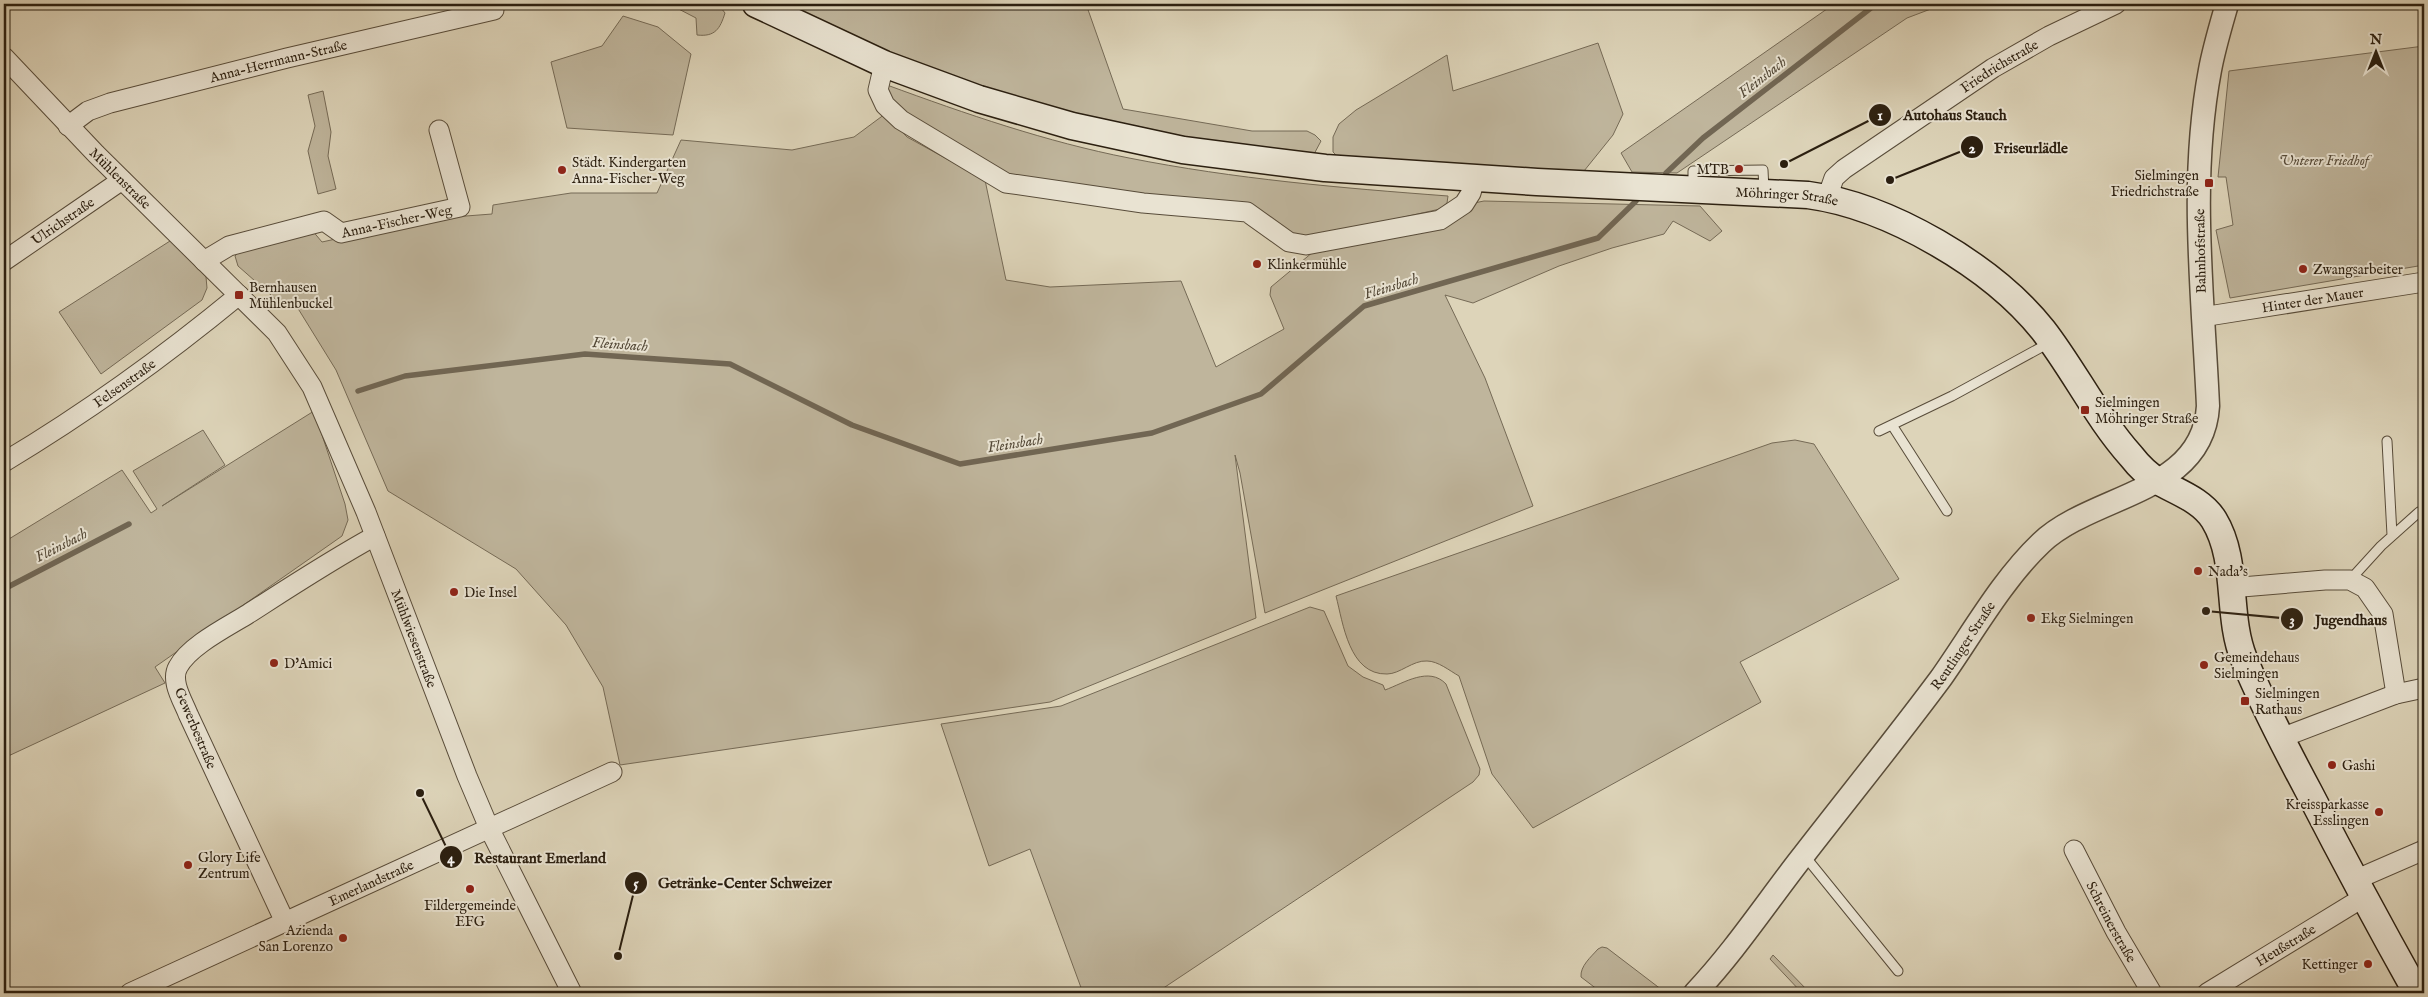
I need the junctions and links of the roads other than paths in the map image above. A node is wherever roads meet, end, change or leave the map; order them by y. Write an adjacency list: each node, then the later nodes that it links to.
1 (756, 4): 5 (main road, Möhringer Straße)
2 (2116, 4): 11 (street, Friedrichstraße)
3 (2227, 4): 16 (street, Bahnhofstraße)
4 (494, 10): 7 (street, Anna-Herrmann-Straße)
5 (884, 64): 9 (main road, Möhringer Straße); 9 (street)
6 (7, 68): 7 (street, Mühlenstraße)
7 (68, 126): 10 (street, Mühlenstraße)
8 (439, 130): 13 (street, Anna-Fischer-Weg)
9 (1475, 179): 11 (main road, Möhringer Straße)
10 (122, 180): 12 (street, Ulrichstraße); 13 (street, Mühlenstraße)
11 (1827, 198): 17 (main road, Möhringer Straße)
12 (4, 261)
13 (204, 261): 15 (street, Mühlenstraße)
14 (2424, 282): 16 (street, Hinter der Mauer)
15 (239, 294): 21 (street, Felsenstraße); 26 (street, Mühlwiesenstraße)
16 (2202, 317): 22 (street, Bahnhofstraße)
17 (2051, 342): 18 (lane); 22 (main road, Möhringer Straße)
18 (1892, 425): 19 (lane); 23 (lane)
19 (1879, 431)
20 (2387, 441): 25 (lane)
21 (4, 462)
22 (2157, 480): 28 (main road, Möhringer Straße); 36 (street, Reutlinger Straße)
23 (1947, 511)
24 (2419, 512): 25 (lane)
25 (2392, 535): 27 (lane)
26 (375, 536): 33 (street, Mühlwiesenstraße); 38 (street, Gewerbestraße)
27 (2350, 580): 28 (street); 30 (street)
28 (2230, 588): 31 (main road, Möhringer Straße)
29 (2424, 688): 30 (street)
30 (2396, 694): 31 (street)
31 (2281, 738): 37 (main road, Möhringer Straße)
32 (612, 772): 33 (street, Emerlandstraße)
33 (489, 828): 38 (street, Emerlandstraße); 41 (street, Mühlwiesenstraße)
34 (2074, 850): 43 (street, Schreinerstraße)
35 (2424, 850): 37 (street, Heußstraße)
36 (1804, 855): 39 (lane); 42 (street, Reutlinger Straße)
37 (2359, 888): 44 (street, Heußstraße); 45 (main road, Möhringer Straße)
38 (285, 922): 40 (street, Emerlandstraße)
39 (1898, 971)
40 (130, 993)
41 (572, 993)
42 (1695, 993)
43 (2152, 993)
44 (2207, 993)
45 (2416, 993)

